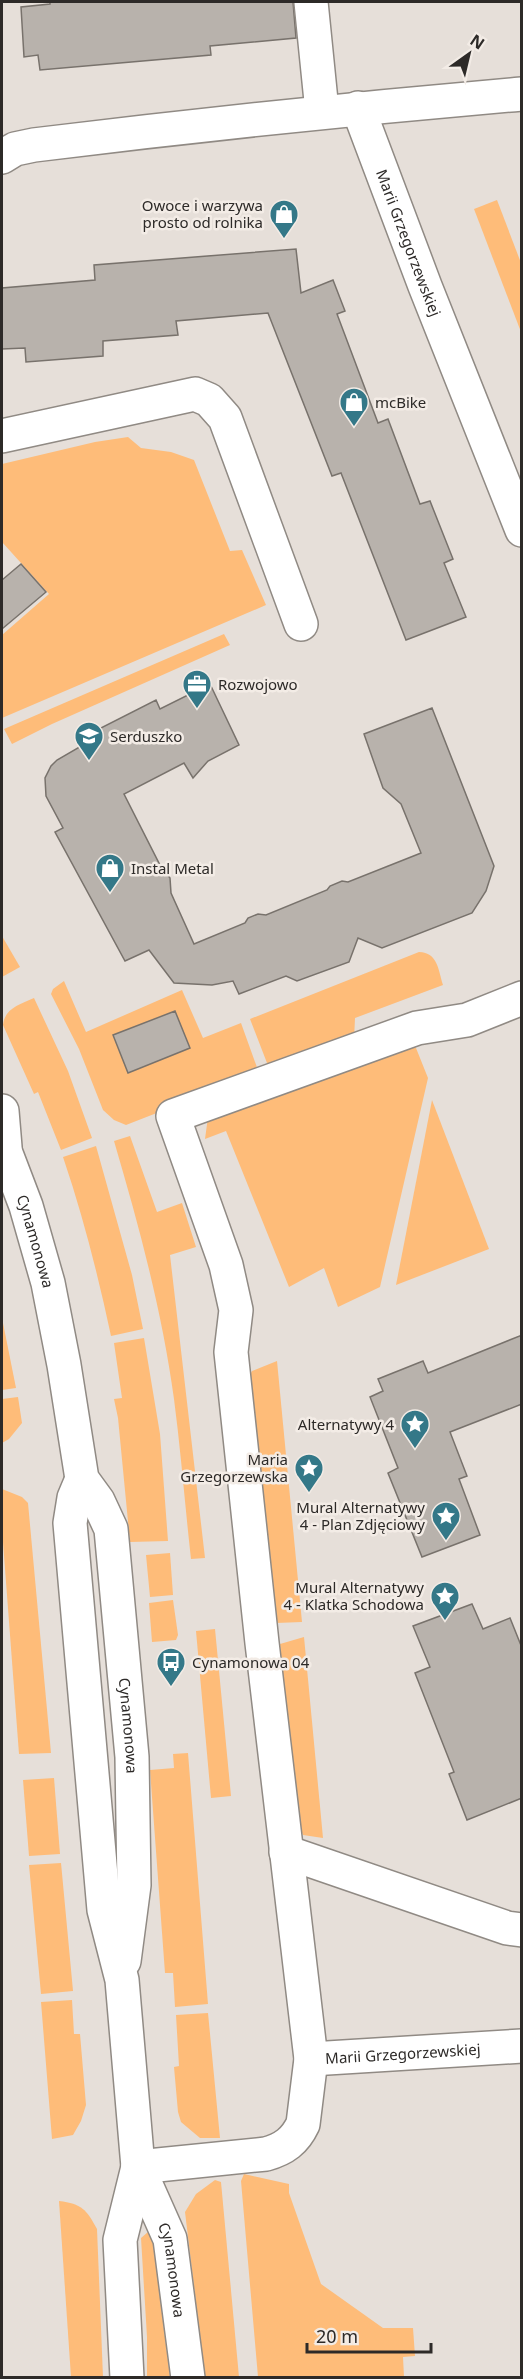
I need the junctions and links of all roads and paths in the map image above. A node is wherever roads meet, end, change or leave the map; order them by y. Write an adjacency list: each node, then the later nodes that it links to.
1 (311, 2): 4 (street)
2 (522, 94): 3 (street)
3 (358, 108): 4 (street); 7 (street, Marii Grzegorzewskiej)
4 (322, 111): 5 (street)
5 (2, 157)
6 (2, 436): 8 (street)
7 (522, 530)
8 (301, 624)
9 (522, 998): 12 (street)
10 (2, 1111): 11 (street, Cynamonowa)
11 (3, 1145): 16 (street, Cynamonowa)
12 (286, 1852): 13 (street); 15 (street)
13 (522, 1930)
14 (522, 2046): 15 (street, Marii Grzegorzewskiej)
15 (311, 2059): 16 (street, Marii Grzegorzewskiej)
16 (138, 2167): 17 (street, Cynamonowa); 18 (street, Cynamonowa)
17 (127, 2378)
18 (188, 2378)

